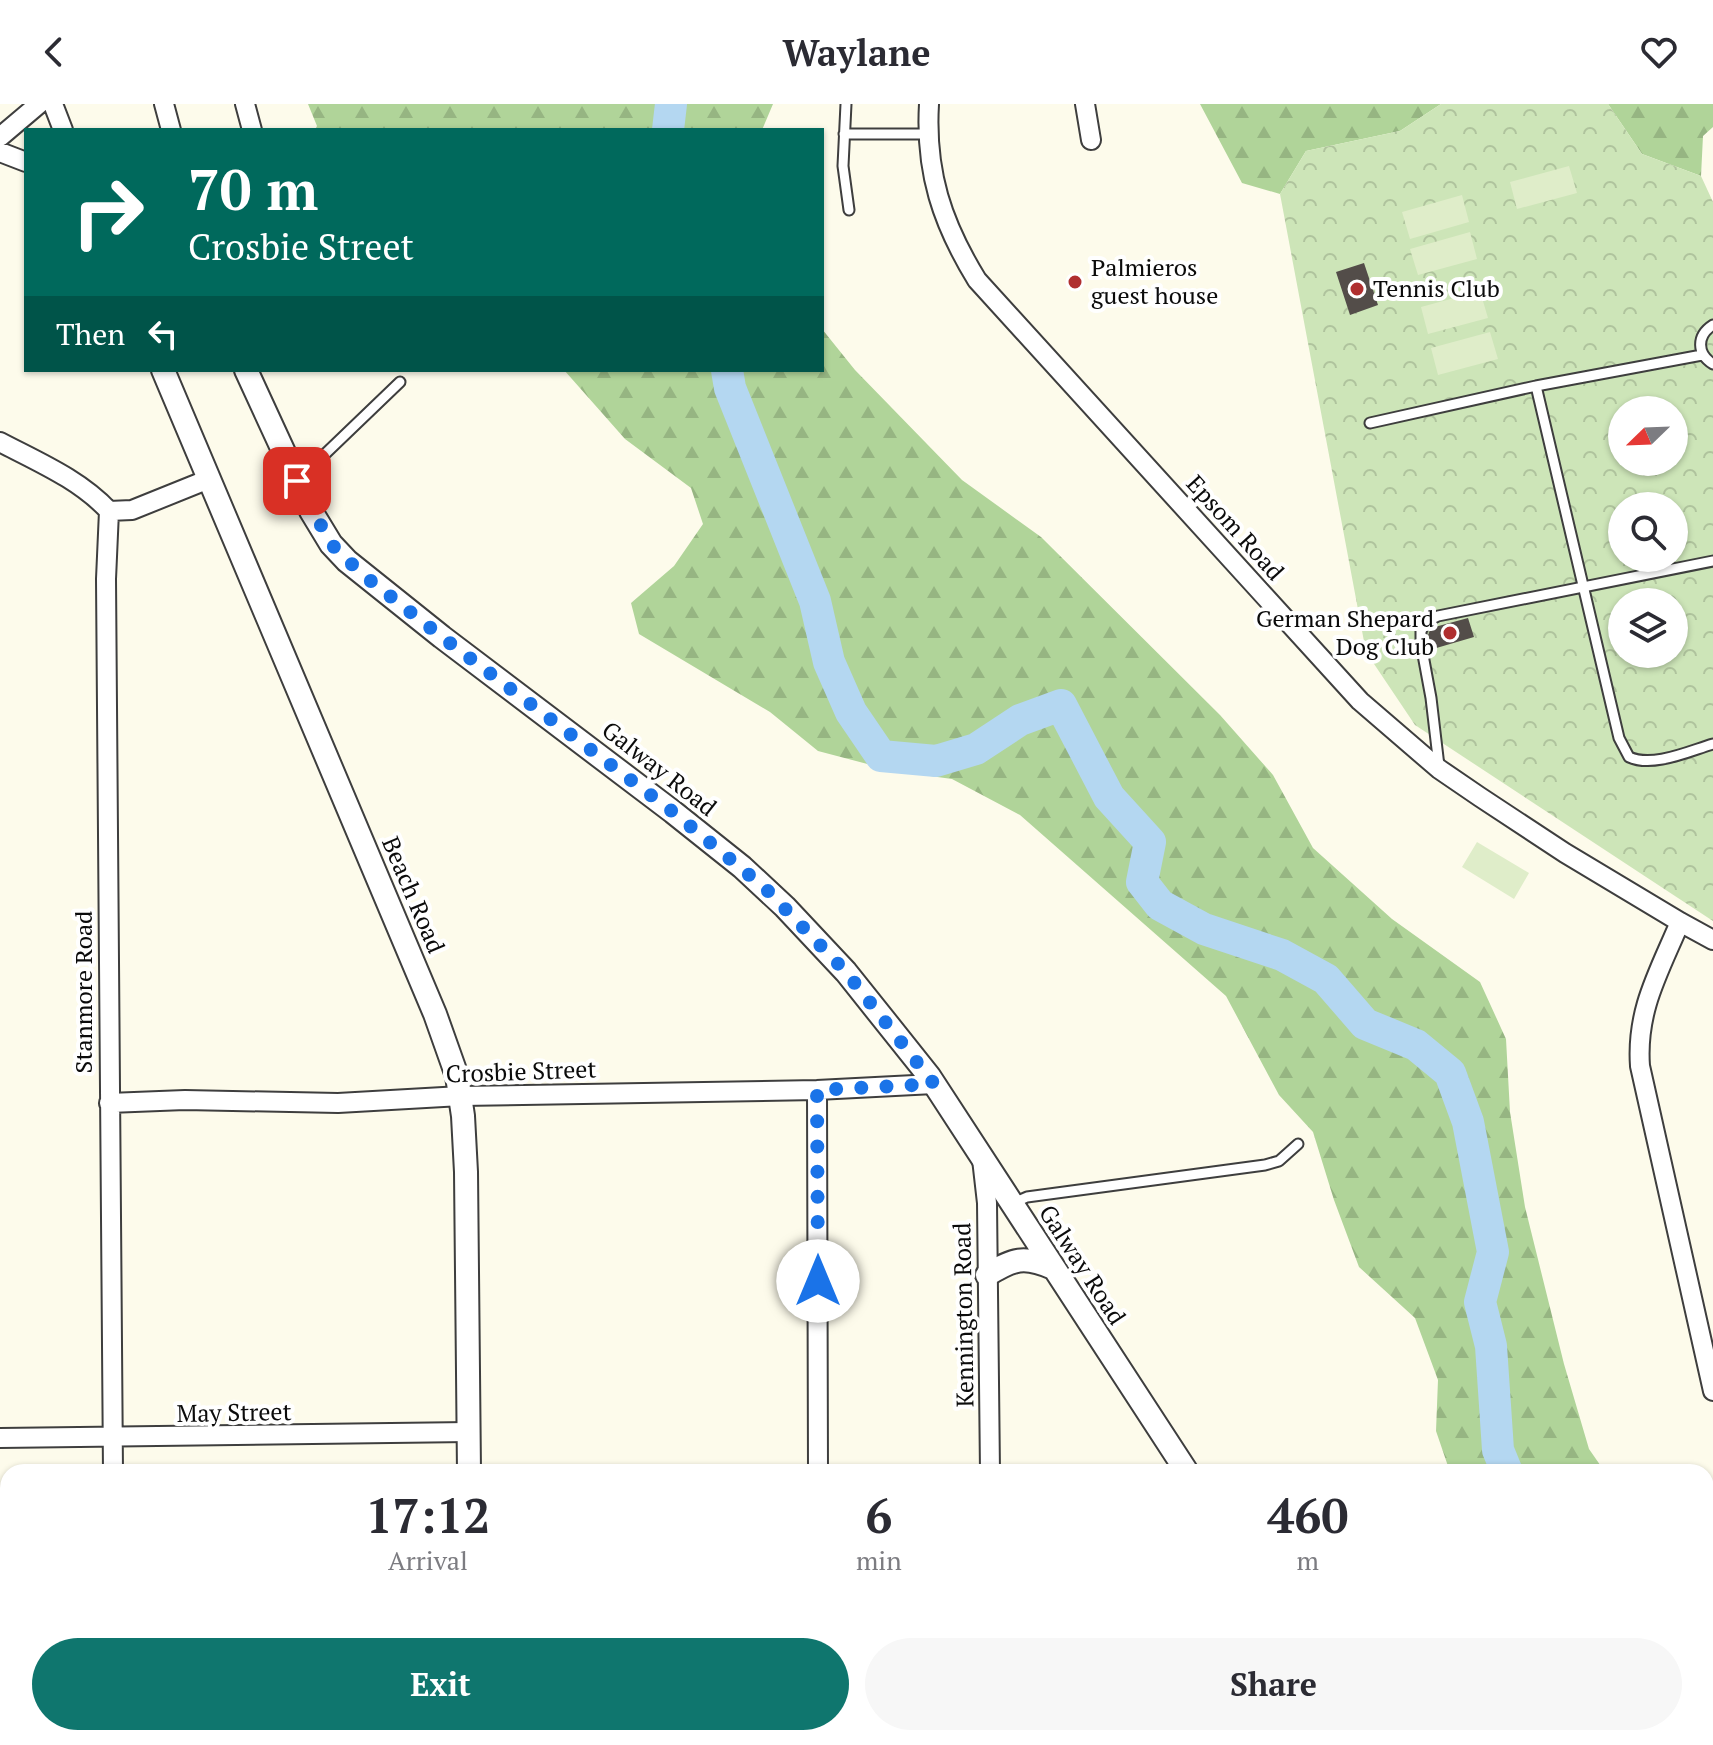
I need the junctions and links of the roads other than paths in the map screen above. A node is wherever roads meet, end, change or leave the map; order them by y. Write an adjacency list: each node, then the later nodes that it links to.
1 (39, 104): 13 (street)
2 (53, 104): 8 (street)
3 (164, 104): 9 (street)
4 (245, 104): 10 (street)
5 (846, 104): 11 (lane)
6 (929, 104): 12 (street, Epsom Road)
7 (1085, 104): 14 (street)
8 (62, 128)
9 (170, 128)
10 (251, 128)
11 (844, 134): 12 (lane); 17 (lane)
12 (929, 134): 33 (street, Epsom Road)
13 (0, 137)
14 (1091, 140)
15 (0, 152): 16 (street)
16 (24, 161)
17 (849, 210)
18 (1713, 325): 19 (lane)
19 (1702, 355): 20 (lane); 24 (lane)
20 (1713, 364)
21 (164, 372): 27 (street, Beach Road)
22 (247, 372): 28 (street, Galway Road)
23 (400, 382): 28 (lane)
24 (1536, 386): 25 (lane); 31 (lane)
25 (1370, 423)
26 (0, 442): 29 (street)
27 (209, 479): 29 (street); 38 (street, Beach Road)
28 (297, 481): 36 (street, Galway Road)
29 (109, 511): 39 (street, Stanmore Road)
30 (1713, 561): 31 (lane)
31 (1584, 585): 32 (lane); 33 (lane)
32 (1713, 744)
33 (1439, 769): 34 (street, Epsom Road)
34 (1680, 922): 35 (street, Epsom Road); 45 (street)
35 (1713, 940)
36 (934, 1084): 37 (street, Crosbie Street); 41 (street, Galway Road)
37 (817, 1090): 38 (street, Crosbie Street); 51 (street)
38 (461, 1096): 39 (street, Crosbie Street); 46 (street, Beach Road)
39 (109, 1103): 48 (street, Stanmore Road)
40 (1298, 1144): 42 (lane)
41 (982, 1158): 42 (street, Galway Road); 44 (street, Kennington Road)
42 (1011, 1204): 43 (street, Galway Road)
43 (1053, 1268): 44 (street); 53 (street, Galway Road)
44 (987, 1275): 52 (street, Kennington Road)
45 (1713, 1391)
46 (469, 1432): 48 (street, May Street); 50 (street, Beach Road)
47 (0, 1438): 48 (street, May Street)
48 (113, 1439): 49 (street, Stanmore Road)
49 (113, 1464)
50 (469, 1464)
51 (818, 1464)
52 (990, 1464)
53 (1180, 1464)

